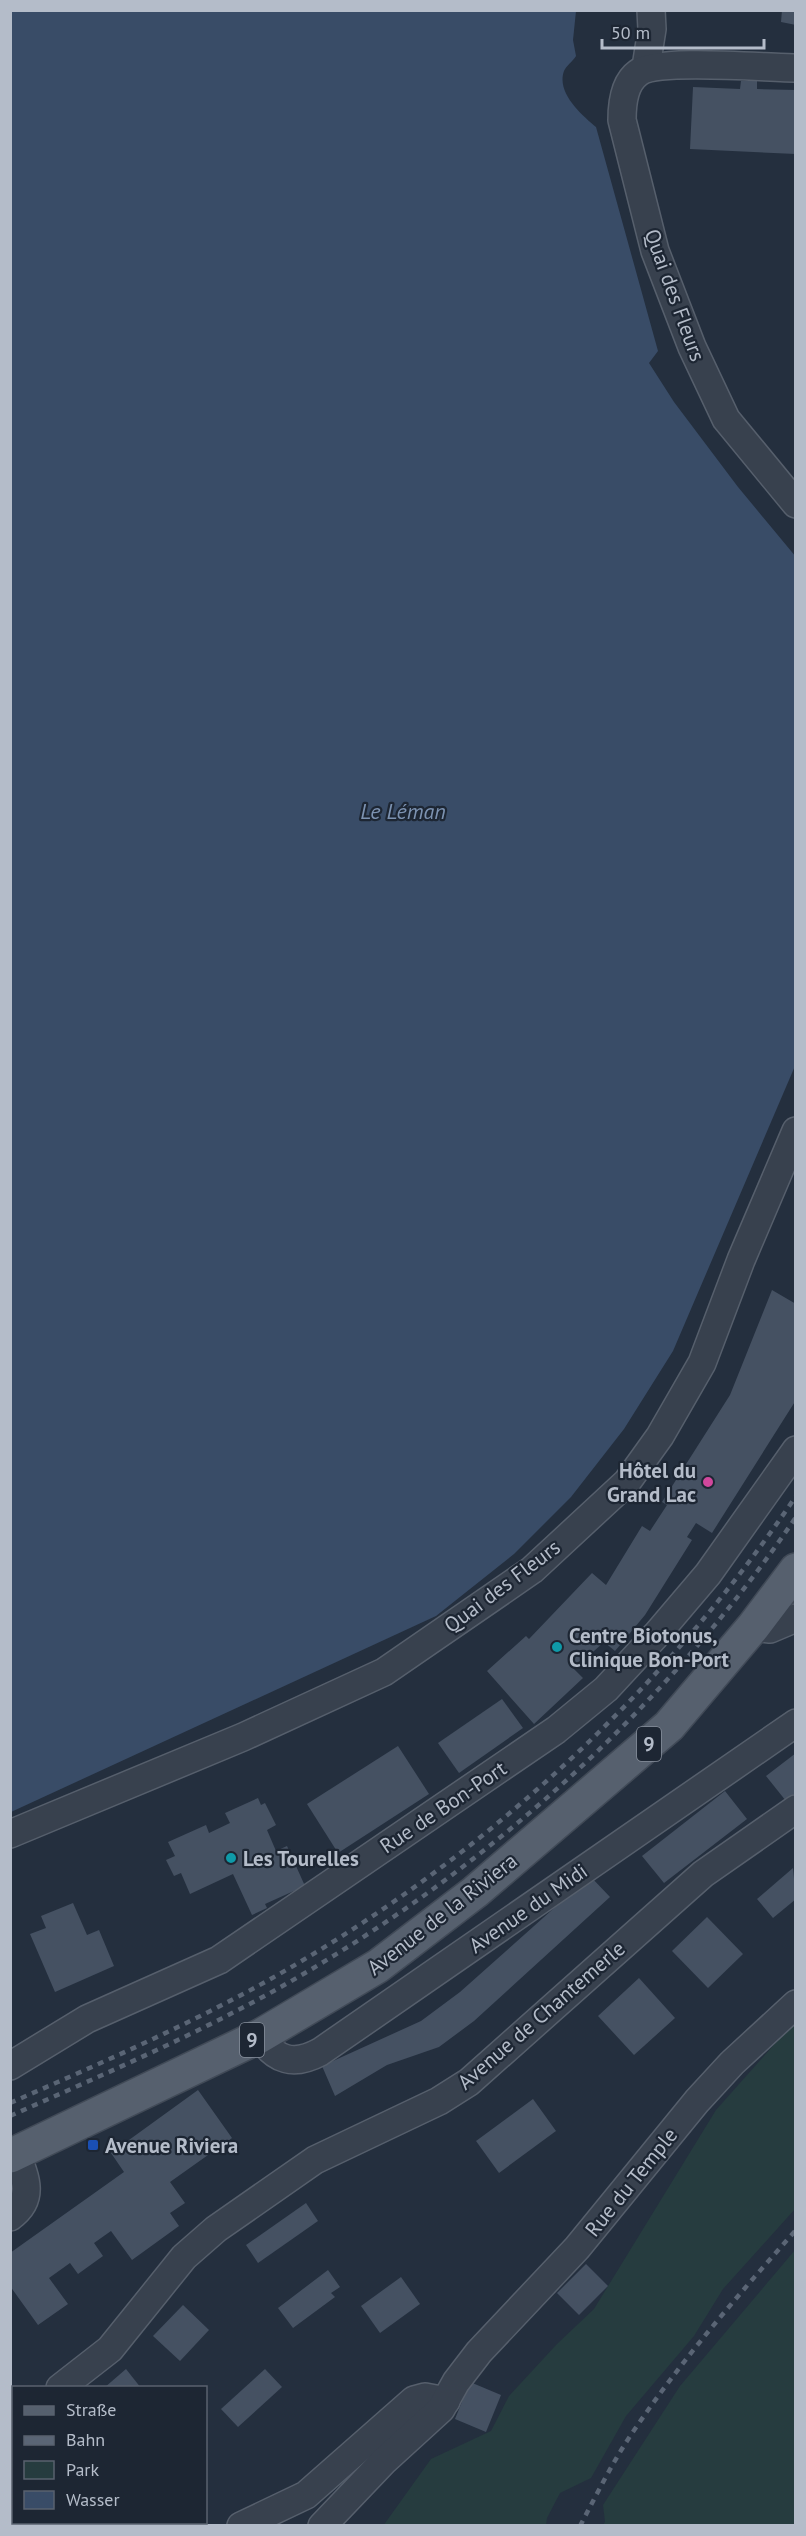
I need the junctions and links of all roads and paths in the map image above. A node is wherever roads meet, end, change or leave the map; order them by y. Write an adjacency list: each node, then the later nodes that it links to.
1 (651, 10): 2 (street)
2 (646, 67): 3 (street); 4 (street, Quai des Fleurs)
3 (795, 69)
4 (795, 504)
5 (795, 1131): 12 (street, Quai des Fleurs)
6 (795, 1450): 15 (street, Rue de Bon-Port)
7 (795, 1570): 9 (main road, Avenue de la Riviera / 9)
8 (795, 1618): 9 (street)
9 (753, 1627): 14 (main road, Avenue de la Riviera / 9)
10 (795, 1723): 14 (street, Avenue du Midi)
11 (795, 1809): 18 (street, Avenue de Chantemerle)
12 (10, 1834)
13 (795, 2004): 19 (street, Rue du Temple)
14 (260, 2036): 16 (main road, Avenue de la Riviera / 9)
15 (10, 2066)
16 (13, 2155): 17 (street)
17 (10, 2217)
18 (63, 2386)
19 (446, 2401): 20 (street); 21 (street, Rue du Temple)
20 (242, 2526)
21 (322, 2526)

